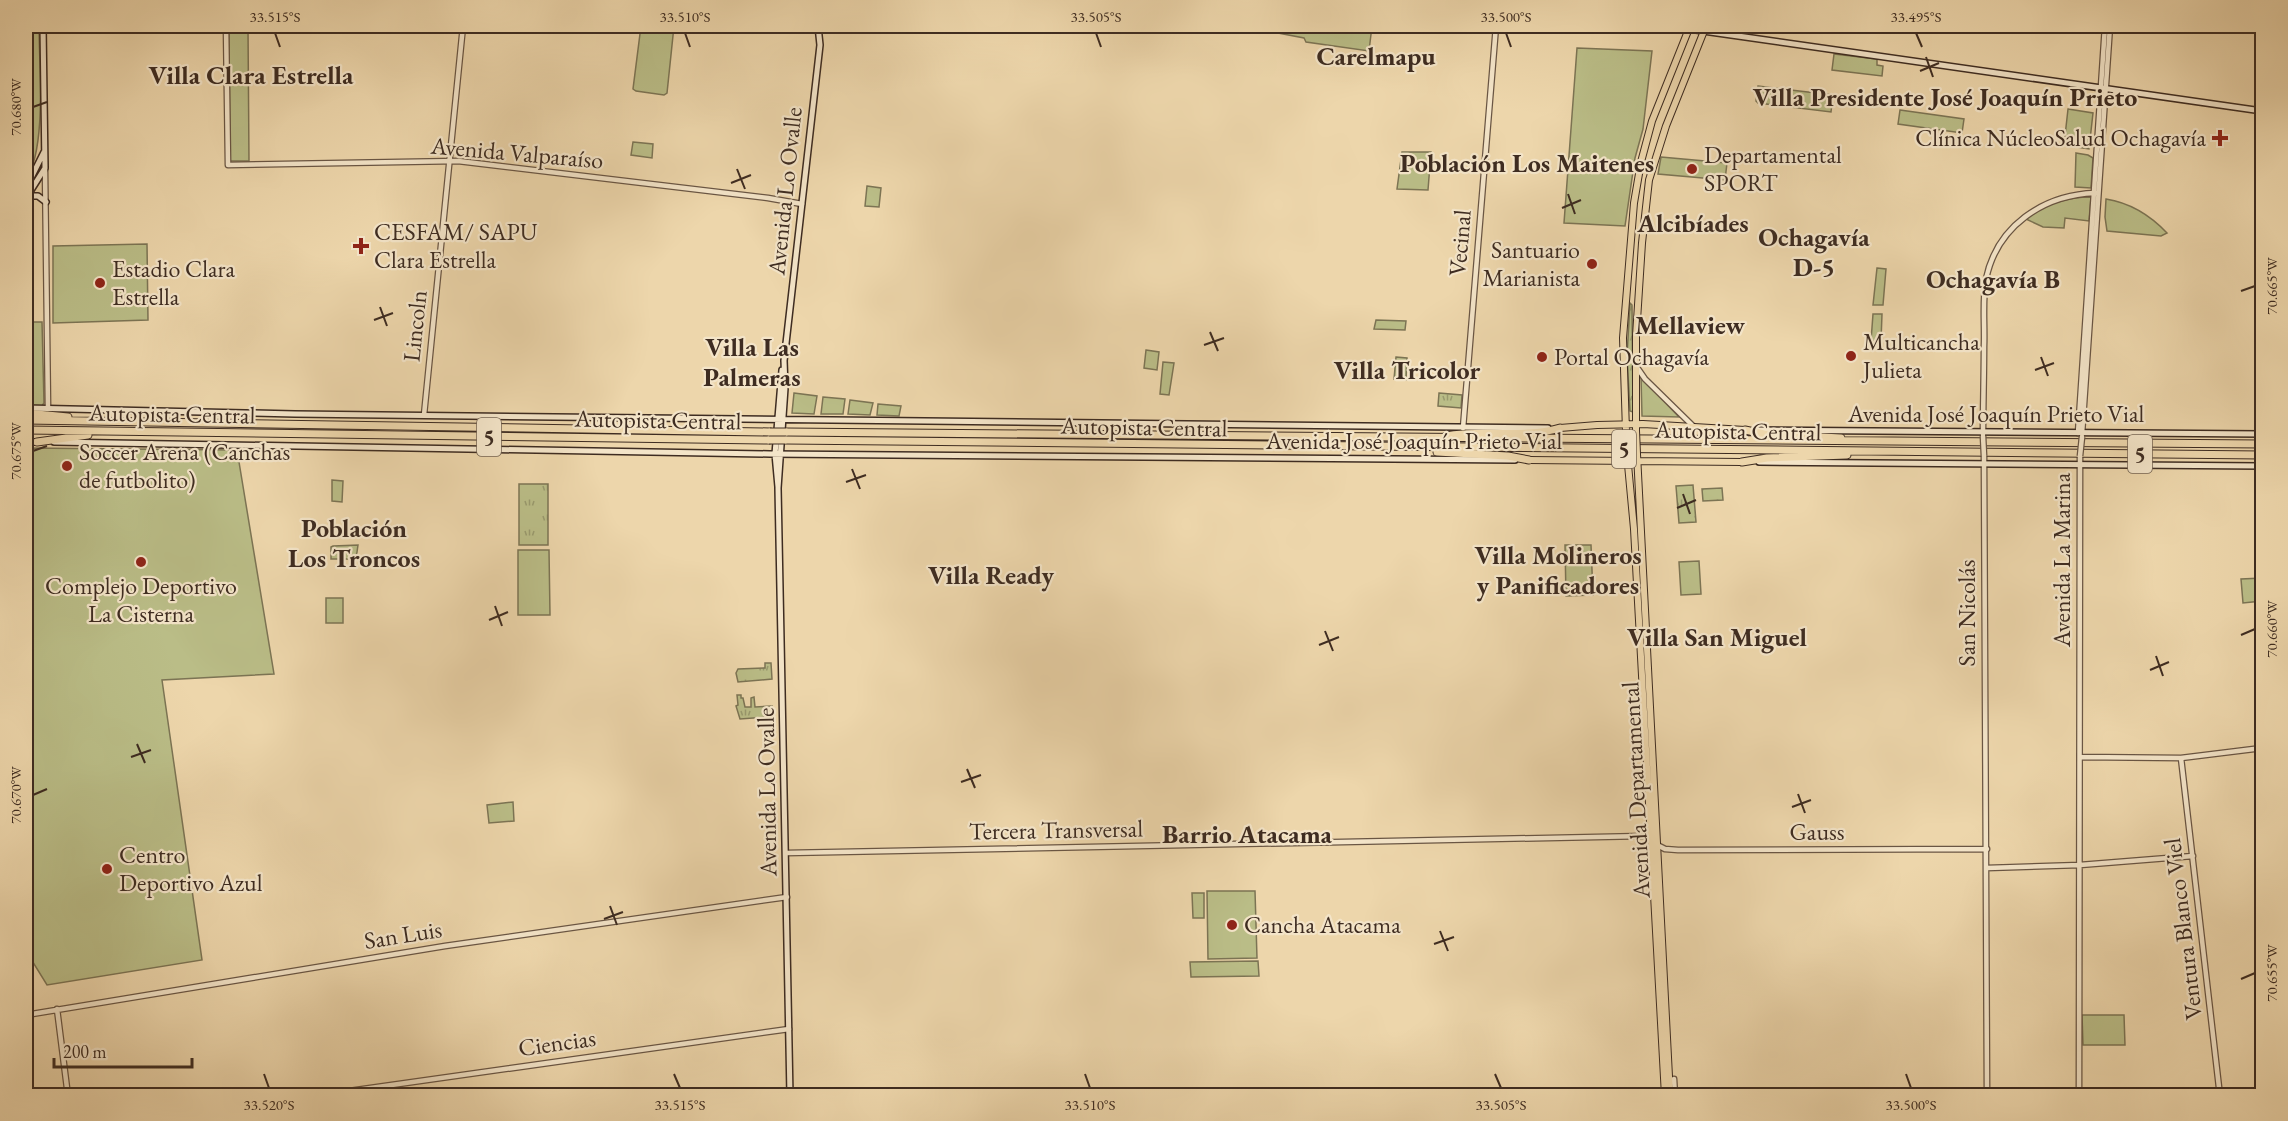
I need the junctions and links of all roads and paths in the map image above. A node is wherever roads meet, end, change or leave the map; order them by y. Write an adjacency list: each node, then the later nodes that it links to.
1 (43, 26): 16 (main road)
2 (226, 26): 17 (street, Avenida Valparaíso)
3 (463, 26): 17 (street, Lincoln)
4 (818, 26): 23 (main road, Avenida Lo Ovalle)
5 (1496, 26): 33 (street, Vecinal)
6 (1633, 26): 9 (street)
7 (2104, 26): 11 (street, Avenida La Marina)
8 (2110, 26): 11 (street, Avenida La Marina)
9 (1689, 27): 10 (main road); 34 (main road, Avenida Departamental)
10 (1705, 28): 12 (main road); 24 (main road, Avenida Departamental)
11 (2106, 45): 12 (street, Avenida La Marina)
12 (2103, 88): 13 (main road); 14 (street, Avenida La Marina); 20 (street, Avenida La Marina)
13 (2120, 91): 14 (main road); 15 (main road)
14 (2104, 103): 20 (street, Avenida La Marina)
15 (2262, 111)
16 (45, 151): 18 (main road); 19 (main road)
17 (450, 161): 23 (street, Avenida Valparaíso); 28 (street, Lincoln)
18 (45, 168): 21 (main road); 22 (street)
19 (26, 188)
20 (2096, 193): 40 (street, San Nicolás); 41 (street, Avenida La Marina)
21 (26, 197): 22 (main road)
22 (46, 202): 26 (street)
23 (802, 204): 29 (main road, Avenida Lo Ovalle)
24 (1635, 364): 32 (street); 35 (main road, Avenida Departamental)
25 (26, 408): 26 (main road, Avenida José Joaquín Prieto Vial)
26 (48, 409): 28 (main road, Avenida José Joaquín Prieto Vial)
27 (26, 413): 31 (highway)
28 (424, 415): 29 (main road, Avenida José Joaquín Prieto Vial)
29 (779, 418): 33 (main road, Avenida José Joaquín Prieto Vial); 50 (main road, Avenida Lo Ovalle)
30 (26, 420): 31 (highway, Autopista Central / 5)
31 (88, 421): 43 (highway, Autopista Central / 5, bridge)
32 (1694, 427): 35 (main road, Avenida José Joaquín Prieto Vial); 38 (main road, Avenida José Joaquín Prieto Vial)
33 (1463, 428): 36 (main road, Avenida José Joaquín Prieto Vial)
34 (1626, 428): 35 (main road, Avenida José Joaquín Prieto Vial); 36 (main road, Avenida José Joaquín Prieto Vial); 52 (main road, Avenida Departamental, bridge)
35 (1636, 428): 53 (main road, Avenida Departamental, bridge)
36 (1560, 429): 43 (highway)
37 (26, 430): 39 (highway, Autopista Central / 5)
38 (1745, 430): 40 (main road, Avenida José Joaquín Prieto Vial); 46 (highway)
39 (110, 432): 45 (highway); 48 (highway, Autopista Central / 5, bridge)
40 (1983, 434): 41 (main road, Avenida José Joaquín Prieto Vial); 57 (street, San Nicolás, bridge)
41 (2081, 434): 42 (main road, Avenida José Joaquín Prieto Vial); 58 (street, Avenida La Marina, bridge)
42 (2262, 434)
43 (1433, 439): 46 (highway, Autopista Central / 5)
44 (26, 442): 45 (main road, Avenida José Joaquín Prieto Vial)
45 (37, 442): 50 (main road, Avenida José Joaquín Prieto Vial)
46 (1870, 442): 47 (highway, Autopista Central / 5)
47 (2262, 444)
48 (1420, 448): 49 (highway, Autopista Central / 5); 54 (highway)
49 (1870, 451): 51 (highway, Autopista Central / 5); 56 (highway)
50 (778, 454): 54 (main road, Avenida José Joaquín Prieto Vial); 67 (main road, Avenida Lo Ovalle)
51 (2262, 455)
52 (1627, 457): 53 (main road, Avenida José Joaquín Prieto Vial); 54 (main road, Avenida José Joaquín Prieto Vial); 64 (main road, Avenida Departamental)
53 (1637, 457): 55 (main road, Avenida José Joaquín Prieto Vial); 60 (main road, Avenida Departamental)
54 (1529, 460)
55 (1650, 461): 56 (main road, Avenida José Joaquín Prieto Vial); 60 (main road)
56 (1742, 462): 57 (main road, Avenida José Joaquín Prieto Vial)
57 (1984, 464): 58 (main road, Avenida José Joaquín Prieto Vial); 66 (street, San Nicolás)
58 (2079, 464): 59 (main road, Avenida José Joaquín Prieto Vial); 62 (street, Avenida La Marina)
59 (2262, 466)
60 (1638, 474): 65 (main road, Avenida Departamental)
61 (2262, 748): 63 (street)
62 (2081, 757): 63 (street); 69 (street, Avenida La Marina)
63 (2181, 758): 68 (street, Ventura Blanco Viel)
64 (1650, 840): 65 (street); 67 (street, Tercera Transversal); 80 (main road, Avenida Departamental)
65 (1656, 845): 66 (street, Gauss); 75 (main road, Avenida Departamental)
66 (1987, 849): 70 (street, San Nicolás)
67 (786, 853): 71 (main road, Avenida Lo Ovalle)
68 (2193, 856): 69 (street); 84 (street, Ventura Blanco Viel)
69 (2080, 865): 70 (street); 83 (street, Avenida La Marina)
70 (1987, 868): 82 (street, San Nicolás)
71 (787, 897): 72 (street, San Luis); 74 (main road, Avenida Lo Ovalle)
72 (57, 1010): 73 (street, San Luis); 77 (street)
73 (26, 1015)
74 (789, 1029): 78 (street, Ciencias); 79 (main road, Avenida Lo Ovalle)
75 (1668, 1050): 76 (main road); 81 (main road, Avenida Departamental)
76 (1674, 1079): 81 (street, Avenida Departamental)
77 (68, 1095)
78 (332, 1095)
79 (790, 1095)
80 (1664, 1095)
81 (1672, 1095)
82 (1988, 1095)
83 (2079, 1095)
84 (2220, 1095)

